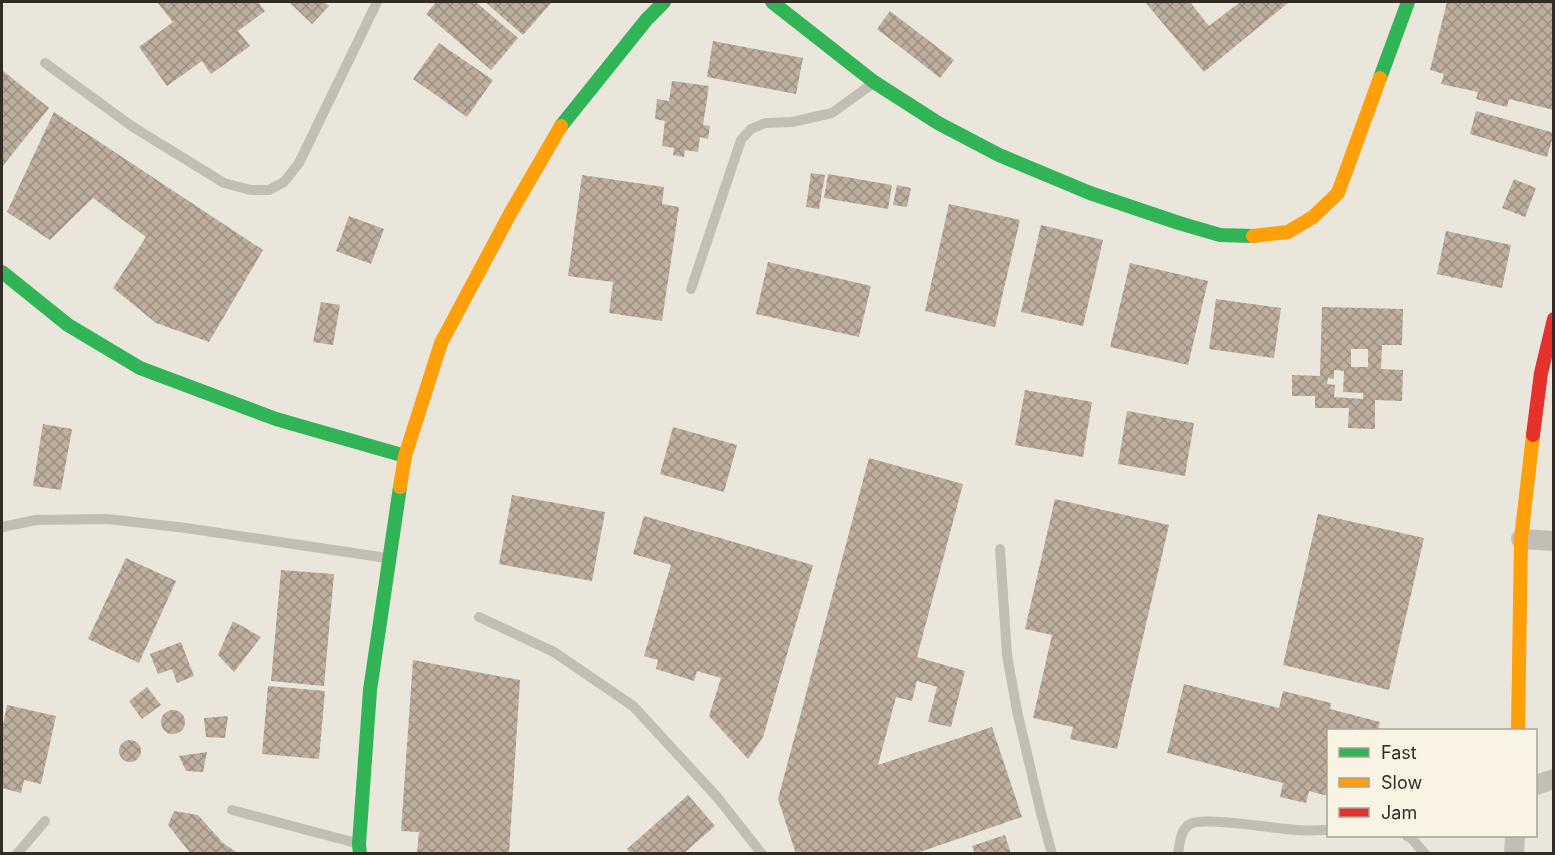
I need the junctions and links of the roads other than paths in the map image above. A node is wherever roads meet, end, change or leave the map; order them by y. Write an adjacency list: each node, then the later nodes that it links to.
1 (377, 2): 5 (lane)
2 (664, 2): 10 (street)
3 (772, 2): 6 (street)
4 (1408, 2): 6 (street)
5 (45, 63)
6 (874, 82): 8 (lane)
7 (2, 272): 10 (street)
8 (691, 289)
9 (1554, 319): 12 (street)
10 (405, 456): 15 (street)
11 (2, 527): 15 (lane)
12 (1521, 539): 13 (street); 17 (street)
13 (1554, 541)
14 (1000, 549): 28 (lane)
15 (390, 559): 25 (street)
16 (479, 617): 27 (lane)
17 (1518, 729)
18 (1554, 779): 19 (street)
19 (1537, 785)
20 (232, 810): 25 (lane)
21 (45, 821): 26 (lane)
22 (1327, 830): 29 (lane)
23 (1409, 837): 30 (lane)
24 (1515, 837): 31 (street)
25 (360, 849)
26 (17, 854)
27 (762, 854)
28 (1052, 854)
29 (1178, 854)
30 (1425, 854)
31 (1514, 854)

